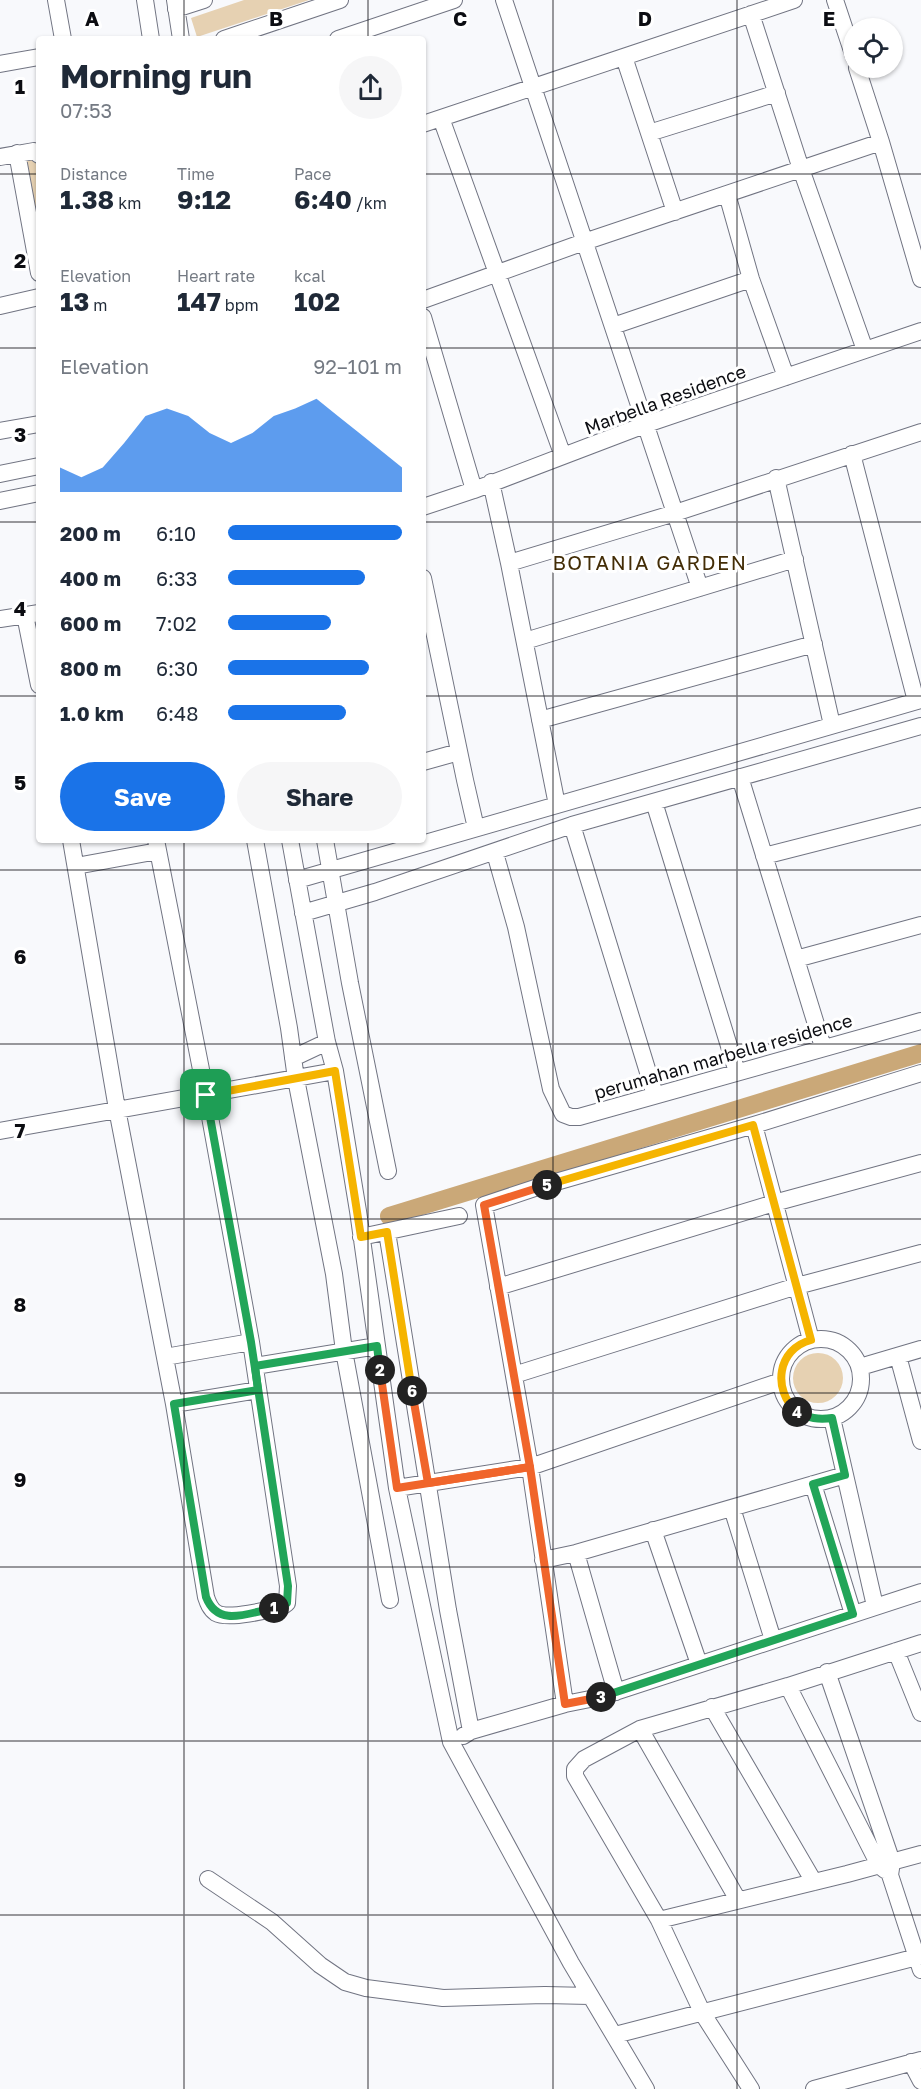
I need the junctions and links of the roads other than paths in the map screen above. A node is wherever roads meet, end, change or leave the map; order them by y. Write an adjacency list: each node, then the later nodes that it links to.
1 (56, 0): 12 (street)
2 (145, 0): 13 (street)
3 (204, 0): 9 (street)
4 (340, 0): 15 (street)
5 (454, 0): 16 (street)
6 (504, 0): 21 (street)
7 (794, 0): 10 (street)
8 (835, 0): 11 (street)
9 (176, 4): 14 (street)
10 (751, 14): 17 (street); 22 (street)
11 (843, 24)
12 (62, 36)
13 (148, 36)
14 (181, 36)
15 (233, 36)
16 (347, 36)
17 (624, 57): 21 (street); 25 (street)
18 (36, 58): 19 (street)
19 (0, 64)
20 (860, 78): 26 (street)
21 (533, 88): 23 (street); 33 (street)
22 (777, 93): 25 (street); 30 (street)
23 (441, 118): 24 (street); 35 (street)
24 (426, 123)
25 (649, 133): 32 (street)
26 (881, 142): 30 (street); 37 (street)
27 (36, 152): 28 (street)
28 (17, 153): 29 (street); 34 (street)
29 (0, 157)
30 (801, 169): 31 (street); 44 (street)
31 (727, 194): 32 (street); 36 (street)
32 (675, 212): 33 (street)
33 (584, 242): 35 (street); 41 (street)
34 (36, 257)
35 (496, 274): 39 (street); 51 (street)
36 (751, 279): 41 (street); 45 (street)
37 (921, 279)
38 (36, 298): 40 (street)
39 (426, 299)
40 (0, 306)
41 (613, 326): 46 (street)
42 (426, 327): 56 (street)
43 (921, 331): 44 (street, Marbella Residence)
44 (865, 350): 45 (street, Marbella Residence)
45 (786, 377): 46 (street, Marbella Residence)
46 (647, 424): 51 (street, Marbella Residence); 60 (street)
47 (36, 425): 48 (street)
48 (0, 431)
49 (921, 432): 50 (street)
50 (852, 454): 54 (street); 70 (street)
51 (563, 456): 55 (street, Marbella Residence)
52 (36, 467): 53 (street)
53 (0, 474)
54 (776, 478): 60 (street); 61 (street)
55 (491, 482): 56 (street, Marbella Residence); 62 (street)
56 (474, 490): 59 (street, Marbella Residence)
57 (36, 494): 58 (street)
58 (0, 501)
59 (426, 506)
60 (675, 513): 62 (street); 63 (street)
61 (795, 559): 63 (street); 68 (street)
62 (509, 563): 67 (street)
63 (700, 588): 67 (street)
64 (426, 600): 74 (street)
65 (32, 614): 66 (street); 69 (street)
66 (0, 619)
67 (525, 641): 71 (street)
68 (814, 644): 71 (street); 72 (street)
69 (36, 655)
70 (919, 701): 72 (street)
71 (540, 720): 78 (street)
72 (832, 725): 78 (street)
73 (921, 726): 76 (street)
74 (459, 752): 75 (street); 81 (street)
75 (426, 761)
76 (740, 777): 77 (street); 90 (street)
77 (654, 802): 80 (street); 103 (street)
78 (557, 805): 81 (street)
79 (921, 816): 90 (street)
80 (572, 825): 89 (street); 107 (street)
81 (476, 828): 82 (street)
82 (426, 842)
83 (72, 843): 91 (street)
84 (256, 843): 101 (street)
85 (291, 843): 93 (street)
86 (325, 843): 92 (street)
87 (424, 843): 92 (street)
88 (157, 846): 91 (street); 106 (street)
89 (495, 853): 94 (street); 107 (street, perumahan marbella residence)
90 (764, 856): 97 (street)
91 (76, 866): 108 (street)
92 (329, 870): 93 (street); 94 (street)
93 (297, 880): 95 (street)
94 (336, 905): 95 (street); 112 (street)
95 (303, 913): 99 (street)
96 (921, 925): 97 (street)
97 (796, 959): 100 (street)
98 (921, 1020): 100 (street, perumahan marbella residence)
99 (327, 1042): 101 (street); 102 (street)
100 (823, 1047): 103 (street, perumahan marbella residence)
101 (294, 1058): 105 (street)
102 (335, 1071): 105 (street); 116 (street)
103 (737, 1072): 107 (street, perumahan marbella residence)
104 (921, 1073): 109 (street)
105 (296, 1079): 106 (street); 124 (street)
106 (206, 1095): 108 (street); 121 (street)
107 (655, 1095)
108 (117, 1109): 110 (street); 126 (street)
109 (753, 1125): 113 (street); 119 (street)
110 (0, 1131)
111 (921, 1162): 113 (street)
112 (388, 1171)
113 (774, 1203): 118 (street); 119 (street)
114 (459, 1216): 115 (street)
115 (387, 1232): 116 (street); 137 (street)
116 (361, 1237): 122 (street)
117 (921, 1253): 118 (street)
118 (797, 1286): 120 (street); 129 (street)
119 (498, 1287): 129 (street)
120 (811, 1340): 128 (street); 130 (street)
121 (251, 1342): 126 (street); 127 (street)
122 (377, 1346): 124 (street); 139 (street)
123 (921, 1348): 125 (street)
124 (344, 1351): 127 (street); 142 (street)
125 (898, 1356): 128 (street); 134 (street)
126 (165, 1357): 132 (street)
127 (255, 1366): 131 (street)
128 (860, 1367): 133 (street)
129 (514, 1375): 135 (street)
130 (781, 1381): 133 (street); 135 (street)
131 (258, 1390): 132 (street); 132 (street)
132 (174, 1404)
133 (832, 1418): 136 (street)
134 (921, 1441)
135 (530, 1467): 137 (street); 145 (street)
136 (845, 1475): 138 (street); 148 (street)
137 (428, 1483): 139 (street); 161 (street)
138 (813, 1484): 141 (street); 149 (street)
139 (397, 1488): 140 (street)
140 (401, 1508): 142 (street); 162 (street)
141 (732, 1508): 143 (street); 150 (street)
142 (374, 1516): 147 (street)
143 (653, 1530): 144 (street); 153 (street)
144 (576, 1553): 145 (street); 156 (street)
145 (543, 1560): 157 (street)
146 (921, 1592): 148 (street)
147 (390, 1600)
148 (875, 1606): 149 (street)
149 (853, 1614): 150 (street)
150 (773, 1640): 153 (street)
151 (921, 1643): 152 (street)
152 (896, 1651): 154 (street); 159 (street)
153 (699, 1665): 156 (street)
154 (827, 1672): 155 (street); 164 (street)
155 (788, 1686): 158 (street); 164 (street)
156 (616, 1692): 157 (street)
157 (565, 1704): 161 (street)
158 (712, 1707): 160 (street); 166 (street)
159 (921, 1713)
160 (640, 1729): 167 (street); 168 (street)
161 (471, 1731): 162 (street)
162 (451, 1742): 170 (street)
163 (921, 1854): 164 (street)
164 (887, 1867): 166 (street); 169 (street)
165 (208, 1879): 170 (street)
166 (814, 1882): 167 (street)
167 (738, 1900): 168 (street)
168 (659, 1920): 171 (street)
169 (920, 1961): 171 (street)
170 (590, 1996): 172 (street)
171 (702, 2014): 172 (street); 177 (street)
172 (615, 2036): 176 (street)
173 (916, 2061): 174 (street); 175 (street)
174 (921, 2081)
175 (839, 2086): 178 (street)
176 (646, 2089)
177 (751, 2089)
178 (814, 2089)

